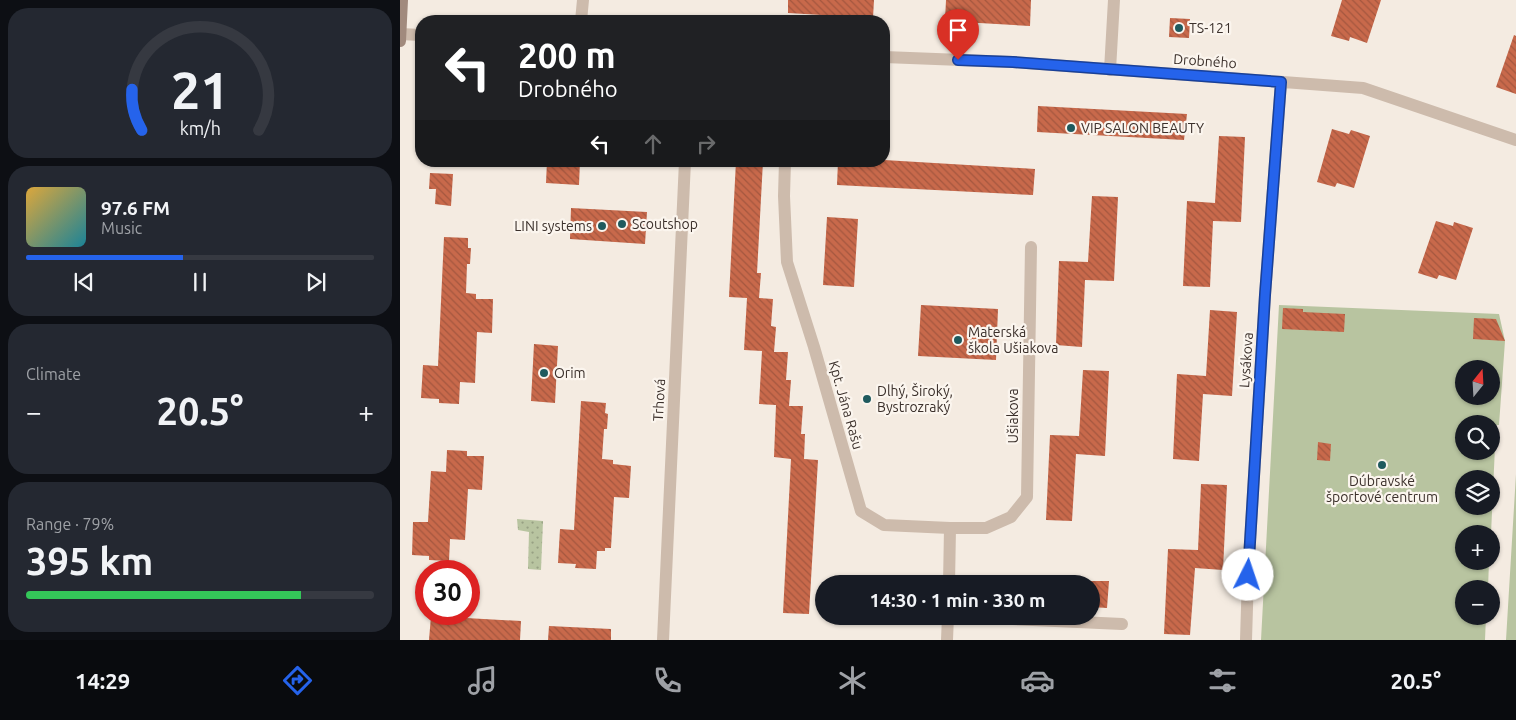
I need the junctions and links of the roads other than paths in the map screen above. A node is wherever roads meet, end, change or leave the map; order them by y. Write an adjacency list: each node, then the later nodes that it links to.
1 (402, 0): 5 (main road)
2 (584, 0): 4 (street)
3 (1114, 0): 9 (street)
4 (583, 15)
5 (400, 34): 6 (street); 7 (main road)
6 (415, 35)
7 (400, 41)
8 (890, 57): 9 (street, Drobného)
9 (1110, 70): 10 (street, Drobného)
10 (1281, 82): 11 (street, Drobného); 22 (street, Lysákova)
11 (1516, 140)
12 (685, 167): 20 (street, Trhová)
13 (785, 167): 15 (street, Kpt. Jána Rašu)
14 (1031, 247): 15 (street, Ušiakova)
15 (950, 528): 16 (street)
16 (948, 575)
17 (1100, 623): 18 (street)
18 (1122, 624)
19 (948, 625): 21 (street)
20 (663, 640)
21 (947, 640)
22 (1246, 640)

